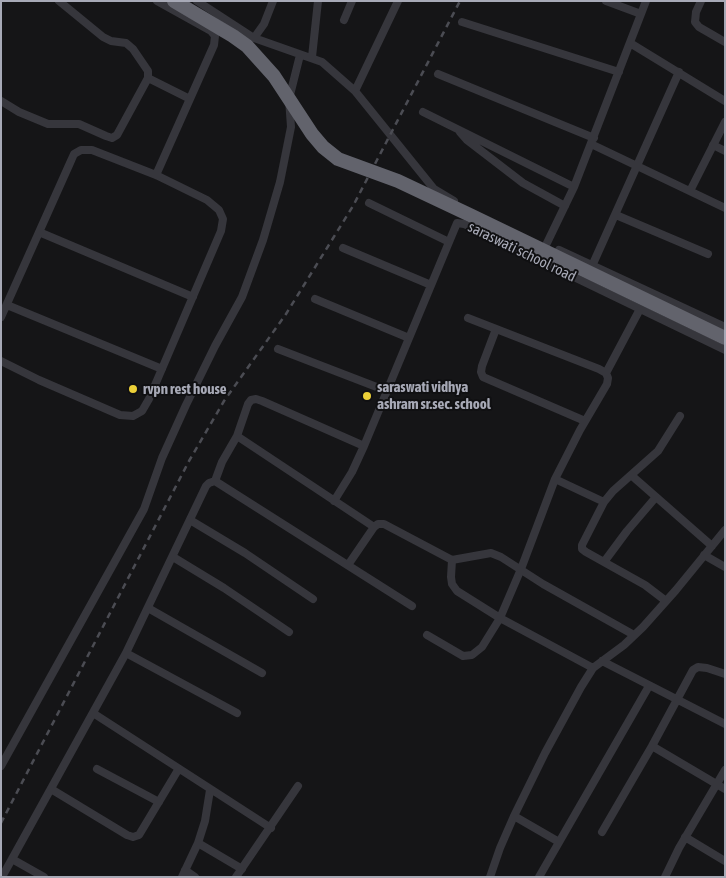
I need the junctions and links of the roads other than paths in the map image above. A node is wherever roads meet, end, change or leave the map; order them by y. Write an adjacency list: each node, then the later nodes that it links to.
1 (58, 1): 23 (street)
2 (157, 1): 25 (street)
3 (174, 1): 58 (highway, bridge)
4 (197, 1): 15 (street)
5 (274, 1): 15 (street)
6 (318, 1): 19 (street)
7 (352, 1): 13 (street)
8 (398, 1): 24 (street)
9 (606, 1): 12 (street)
10 (646, 1): 12 (street)
11 (701, 1): 16 (street)
12 (641, 14): 17 (street)
13 (344, 20)
14 (462, 22): 20 (street)
15 (254, 38): 18 (street)
16 (725, 42)
17 (630, 43): 20 (street); 21 (street)
18 (300, 55): 19 (street); 105 (street)
19 (312, 57): 24 (street)
20 (619, 72): 31 (street)
21 (679, 72): 27 (street); 34 (street)
22 (438, 74): 31 (street)
23 (148, 78): 25 (street); 26 (street)
24 (355, 91): 44 (street)
25 (190, 99): 35 (street)
26 (1, 101)
27 (725, 102)
28 (423, 112): 30 (street)
29 (725, 122): 32 (street)
30 (457, 129): 36 (street); 39 (street)
31 (593, 141): 34 (street); 36 (street)
32 (713, 145): 33 (street); 37 (street)
33 (725, 151)
34 (638, 166): 37 (street); 41 (street)
35 (156, 175): 42 (street); 49 (street)
36 (574, 187): 39 (street)
37 (690, 191): 40 (street)
38 (369, 203): 43 (street)
39 (565, 206): 44 (street)
40 (725, 208)
41 (616, 215): 46 (street); 47 (street)
42 (39, 232): 49 (street); 51 (street)
43 (449, 242): 48 (street, saraswati school road); 52 (street, saraswati school road)
44 (546, 244): 47 (street)
45 (343, 248): 48 (street)
46 (708, 254)
47 (592, 266): 55 (street)
48 (431, 285): 57 (street, saraswati school road)
49 (193, 296): 62 (street)
50 (315, 299): 57 (street)
51 (7, 305): 53 (street); 62 (street)
52 (640, 309): 60 (street, saraswati school road); 63 (street)
53 (1, 317)
54 (468, 318): 56 (street)
55 (725, 327)
56 (496, 329): 63 (street); 66 (street)
57 (409, 338): 64 (street, saraswati school road)
58 (725, 338)
59 (278, 349): 64 (street)
60 (725, 350)
61 (1, 361): 62 (street)
62 (162, 369)
63 (606, 373): 66 (street)
64 (387, 391): 68 (street, saraswati school road)
65 (680, 416): 69 (street)
66 (585, 421): 70 (street)
67 (236, 436): 68 (street); 71 (street); 73 (street)
68 (364, 446): 73 (street, saraswati school road)
69 (631, 475): 72 (street); 74 (street)
70 (555, 479): 74 (street); 85 (street)
71 (214, 480): 75 (street); 83 (street)
72 (656, 497): 78 (street); 82 (street)
73 (334, 501): 76 (street)
74 (604, 502): 82 (street)
75 (190, 520): 80 (street); 86 (street)
76 (374, 527): 81 (street); 83 (street)
77 (725, 530): 78 (street)
78 (712, 546): 79 (street)
79 (704, 555): 84 (street); 87 (street)
80 (173, 557): 89 (street); 91 (street)
81 (452, 560): 85 (street); 90 (street)
82 (604, 562): 87 (street)
83 (348, 565): 88 (street)
84 (725, 567)
85 (521, 569): 90 (street); 93 (street)
86 (313, 599)
87 (666, 601): 93 (street)
88 (412, 606)
89 (148, 608): 94 (street); 97 (street)
90 (500, 618): 92 (street); 96 (street)
91 (290, 632)
92 (427, 635)
93 (634, 635): 95 (street)
94 (126, 653): 101 (street); 102 (street)
95 (602, 661): 96 (street); 99 (street)
96 (593, 668): 115 (street)
97 (262, 673)
98 (725, 674): 100 (street)
99 (649, 686): 100 (street); 120 (street)
100 (676, 700): 103 (street); 104 (street)
101 (93, 713): 107 (street); 111 (street)
102 (237, 713)
103 (725, 724)
104 (652, 746): 109 (street); 117 (street)
105 (1, 766)
106 (97, 769): 114 (street)
107 (178, 770): 113 (street); 114 (street)
108 (725, 770): 109 (street)
109 (717, 784): 112 (street); 118 (street)
110 (298, 786): 116 (street)
111 (51, 789): 114 (street); 121 (street)
112 (725, 789)
113 (210, 790): 116 (street); 119 (street)
114 (159, 802)
115 (514, 816): 120 (street); 129 (street)
116 (270, 828): 123 (street)
117 (602, 832)
118 (685, 837): 122 (street); 131 (street)
119 (198, 842): 123 (street); 124 (street)
120 (559, 842): 130 (street)
121 (12, 859): 125 (street); 126 (street)
122 (725, 861)
123 (242, 869): 128 (street)
124 (184, 873): 127 (street)
125 (2, 877)
126 (44, 877)
127 (195, 877)
128 (236, 877)
129 (490, 877)
130 (539, 877)
131 (665, 877)

